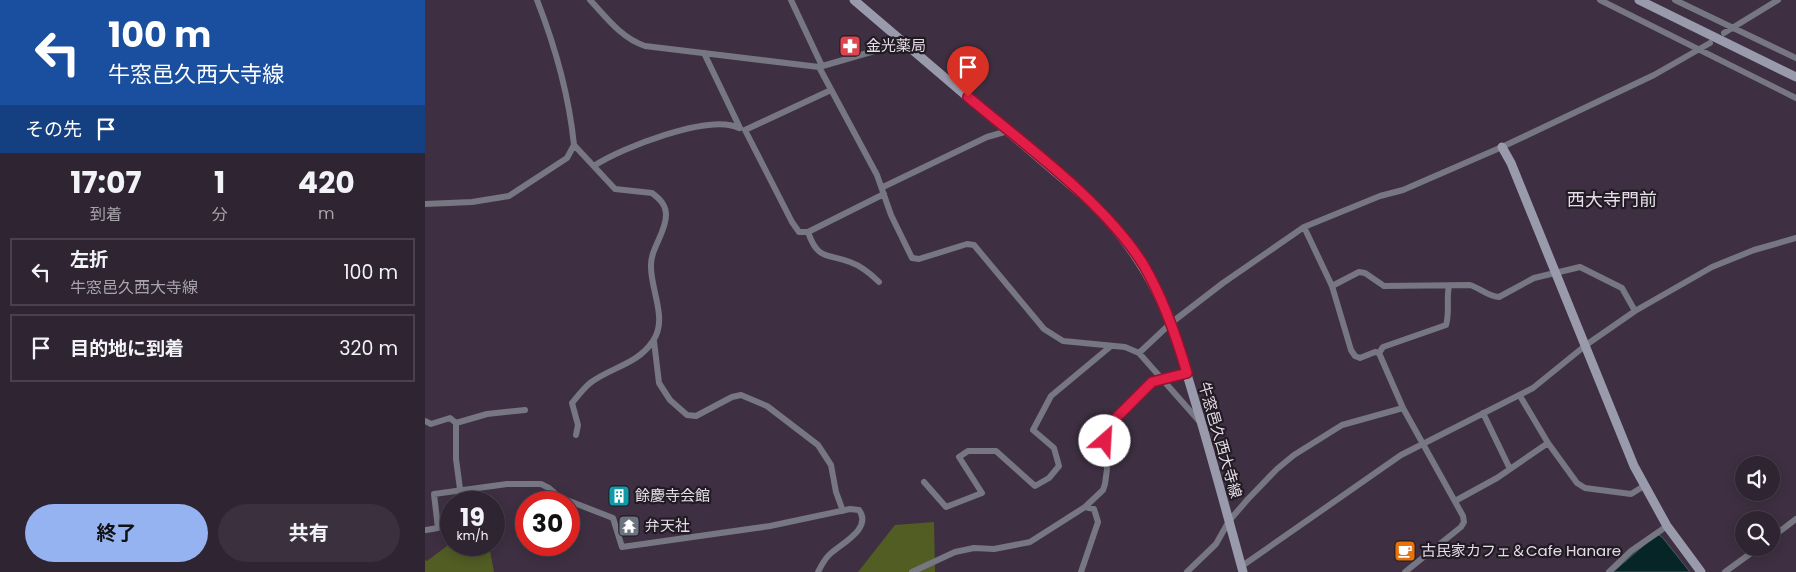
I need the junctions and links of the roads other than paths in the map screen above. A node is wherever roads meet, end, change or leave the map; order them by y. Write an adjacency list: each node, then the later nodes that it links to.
1 (537, 0): 22 (street)
2 (590, 0): 14 (street)
3 (791, 0): 16 (street)
4 (855, 0): 11 (main road, 牛窓邑久西大寺線)
5 (1600, 0): 13 (street)
6 (1639, 0): 17 (main road)
7 (1675, 0): 9 (street)
8 (1778, 0): 9 (street)
9 (1733, 28): 10 (street); 15 (street)
10 (1724, 33)
11 (902, 40): 16 (street); 21 (main road, 牛窓邑久西大寺線)
12 (1709, 43): 13 (street)
13 (1697, 49): 19 (street); 23 (street)
14 (704, 53): 16 (street); 20 (street)
15 (1796, 58)
16 (821, 66): 18 (street)
17 (1796, 77)
18 (831, 90): 20 (street); 25 (street)
19 (1796, 98)
20 (742, 129): 24 (street); 28 (street)
21 (1008, 131): 25 (street); 35 (main road, 牛窓邑久西大寺線)
22 (574, 145): 24 (street); 26 (street)
23 (1502, 147): 27 (street); 30 (main road)
24 (594, 166): 36 (street)
25 (883, 191): 28 (street); 38 (street)
26 (425, 204)
27 (1304, 227): 32 (street); 35 (street)
28 (808, 232): 31 (street)
29 (1796, 238): 34 (street)
30 (1556, 272): 33 (street); 34 (street); 37 (main road)
31 (879, 282)
32 (1331, 286): 33 (street); 40 (street)
33 (1449, 286): 40 (street)
34 (1635, 311): 37 (street)
35 (1171, 322): 39 (street); 41 (main road, 牛窓邑久西大寺線)
36 (654, 341): 50 (street); 61 (street)
37 (1586, 345): 43 (street); 55 (main road)
38 (1111, 346): 39 (street); 54 (street)
39 (1139, 353): 42 (street)
40 (1379, 353): 44 (street)
41 (1187, 373): 42 (street); 49 (main road, 牛窓邑久西大寺線)
42 (1162, 378): 49 (street); 60 (street)
43 (1520, 396): 46 (street); 52 (street)
44 (1403, 408): 51 (street); 63 (street)
45 (525, 410): 48 (street)
46 (1483, 414): 51 (street); 53 (street)
47 (425, 421): 48 (street)
48 (456, 423): 56 (street)
49 (1202, 425): 63 (main road, 牛窓邑久西大寺線)
50 (576, 435)
51 (1424, 442): 59 (street); 68 (street)
52 (1548, 443): 53 (street); 55 (street)
53 (1510, 469): 59 (street)
54 (924, 482)
55 (1644, 486): 64 (main road)
56 (460, 489): 57 (street); 61 (street)
57 (434, 494): 58 (street); 65 (street)
58 (425, 496)
59 (1455, 501): 73 (street)
60 (1085, 508): 70 (street); 71 (street)
61 (843, 511): 69 (street)
62 (1796, 519): 66 (street)
63 (1229, 521): 68 (main road, 牛窓邑久西大寺線); 72 (street)
64 (1667, 526): 74 (street); 75 (main road)
65 (426, 530)
66 (1780, 531)
67 (1747, 556): 76 (street)
68 (1243, 569)
69 (818, 572)
70 (912, 572)
71 (1081, 572)
72 (1187, 572)
73 (1405, 572)
74 (1609, 572)
75 (1701, 572)
76 (1725, 572)

